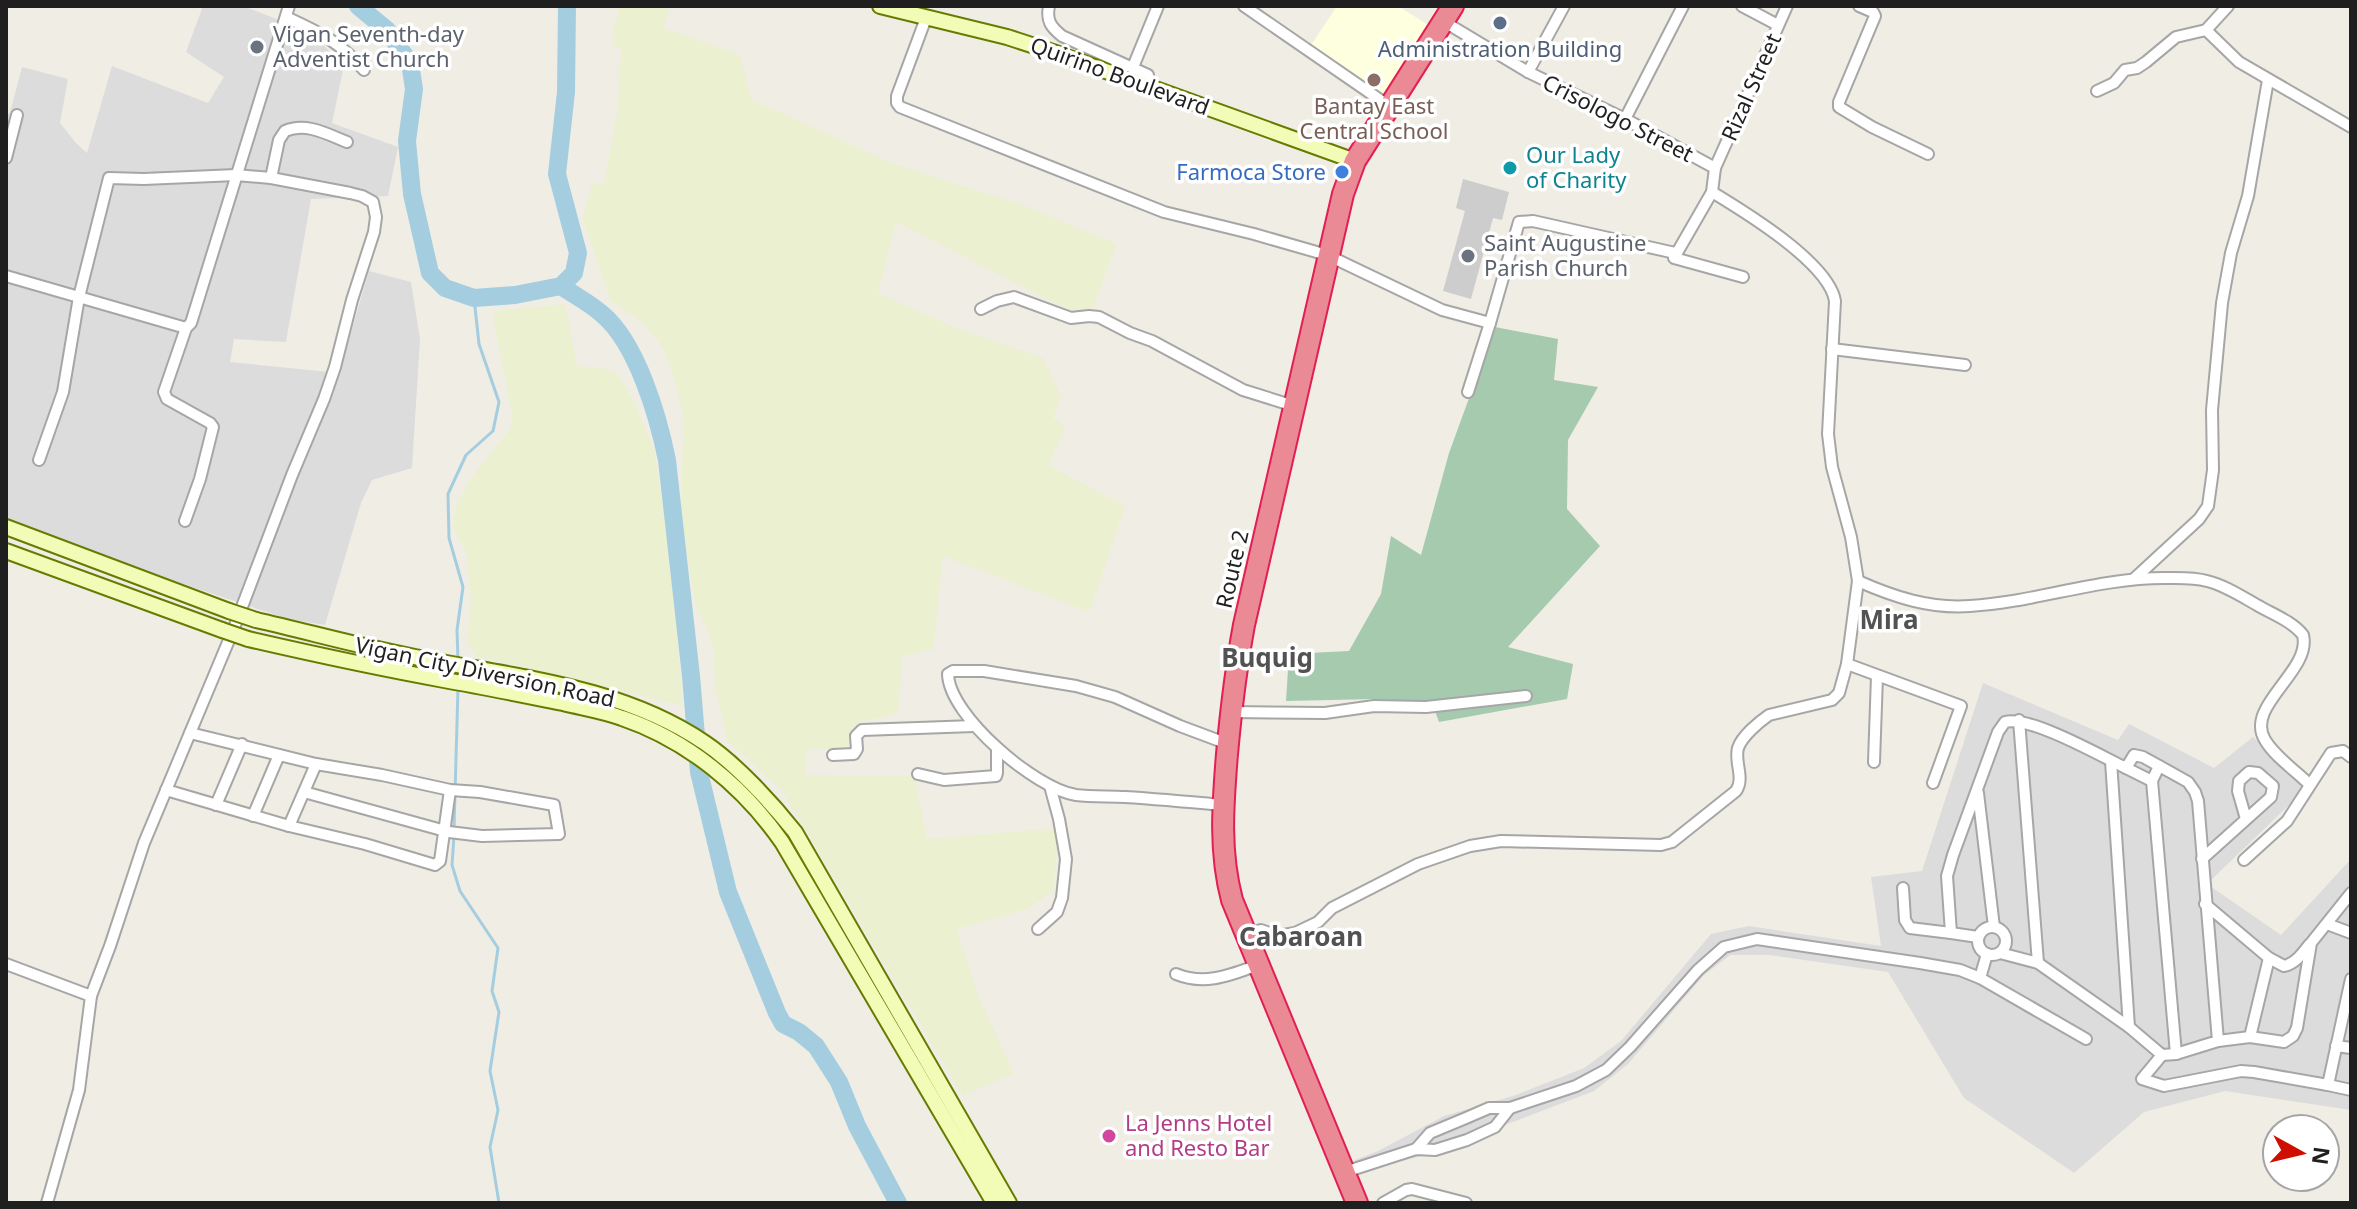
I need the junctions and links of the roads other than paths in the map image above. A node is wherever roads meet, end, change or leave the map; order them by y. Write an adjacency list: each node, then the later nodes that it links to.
1 (880, 6): 13 (main road, Quirino Boulevard)
2 (1049, 6): 16 (street)
3 (1158, 6): 16 (street)
4 (1244, 6): 22 (street)
5 (1564, 6): 18 (street)
6 (1683, 6): 24 (street)
7 (1742, 6): 14 (street)
8 (1787, 6): 14 (street, Rizal Street)
9 (1859, 6): 27 (street)
10 (2228, 6): 15 (street)
11 (288, 12): 17 (street); 31 (street)
12 (1448, 13): 18 (street, Crisologo Street); 22 (highway, Route 2)
13 (926, 18): 29 (main road, Quirino Boulevard); 34 (street)
14 (1778, 25): 30 (street, Rizal Street)
15 (2206, 30): 20 (street); 21 (street)
16 (1133, 67): 19 (street)
17 (364, 70)
18 (1528, 72): 24 (street, Crisologo Street)
19 (1148, 75)
20 (2268, 80): 25 (street); 50 (street)
21 (2097, 91)
22 (1389, 106): 29 (highway, Route 2)
23 (17, 115): 28 (street)
24 (1625, 119): 30 (street, Crisologo Street)
25 (2351, 127)
26 (347, 142): 32 (street)
27 (1928, 154)
28 (6, 158)
29 (1355, 161): 34 (highway, Route 2)
30 (1715, 168): 33 (street, Crisologo Street)
31 (236, 175): 32 (street); 38 (street); 41 (street)
32 (271, 178): 58 (street)
33 (1712, 192): 35 (street); 42 (street)
34 (1327, 255): 40 (street); 45 (highway, Route 2)
35 (1674, 255): 37 (street); 40 (street)
36 (6, 276): 38 (street)
37 (1743, 277)
38 (79, 297): 41 (street); 46 (street)
39 (981, 309): 45 (street)
40 (1490, 323): 44 (street)
41 (186, 328): 47 (street)
42 (1832, 349): 43 (street); 51 (street)
43 (1965, 365)
44 (1468, 392)
45 (1294, 406): 55 (highway, Route 2)
46 (39, 460)
47 (185, 521)
48 (6, 527): 123 (main road, Vigan City Diversion Road, bridge)
49 (6, 551): 122 (main road, Vigan City Diversion Road, bridge)
50 (2135, 578): 51 (street); 73 (street)
51 (1858, 581): 52 (street)
52 (1847, 664): 53 (street); 95 (street)
53 (1877, 676): 66 (street); 72 (street)
54 (1526, 696): 55 (street)
55 (1231, 712): 60 (highway, Route 2)
56 (2019, 720): 65 (street); 77 (street); 101 (street)
57 (974, 726): 60 (street); 61 (street); 63 (street)
58 (190, 733): 59 (street); 75 (street)
59 (242, 744): 62 (street); 79 (street)
60 (1228, 744): 80 (highway, Route 2)
61 (997, 748): 70 (street); 74 (street)
62 (279, 755): 67 (street); 81 (street)
63 (833, 755)
64 (2351, 757): 73 (street)
65 (2111, 761): 69 (street); 108 (street)
66 (1874, 762)
67 (316, 764): 76 (street); 78 (street)
68 (2159, 766): 69 (street); 71 (street); 85 (street)
69 (2126, 768): 71 (street)
70 (918, 774)
71 (2152, 781): 114 (street)
72 (1933, 783)
73 (2309, 784): 86 (street)
74 (1050, 786): 80 (street); 92 (street)
75 (166, 790): 79 (street); 107 (street)
76 (451, 790): 84 (street); 84 (street)
77 (1977, 791): 91 (street); 93 (street)
78 (304, 792): 83 (street); 84 (street)
79 (216, 805): 81 (street)
80 (1222, 805): 95 (highway, Route 2)
81 (253, 816): 83 (street)
82 (2246, 819): 82 (street); 85 (street)
83 (289, 826): 84 (street)
84 (447, 831)
85 (2202, 859): 89 (street)
86 (2244, 860)
87 (1903, 888): 93 (street)
88 (2350, 895): 90 (street)
89 (2205, 904): 100 (street); 111 (street)
90 (2327, 924): 94 (street); 97 (street)
91 (1994, 927): 96 (street); 98 (street)
92 (1038, 929)
93 (1951, 933): 96 (street)
94 (2351, 933)
95 (1246, 935): 103 (highway, Route 2)
96 (1978, 937): 99 (street)
97 (2311, 943): 100 (street); 109 (street)
98 (2000, 953): 99 (street); 101 (street)
99 (1987, 954): 105 (street)
100 (2269, 958): 109 (street)
101 (2038, 963): 108 (street)
102 (6, 964): 107 (street)
103 (1258, 965): 104 (street); 120 (highway, Route 2)
104 (1176, 974)
105 (1980, 978): 110 (street); 118 (street)
106 (2351, 979): 112 (street)
107 (91, 996): 121 (street)
108 (2129, 1027): 115 (street)
109 (2250, 1037): 111 (street)
110 (2086, 1039)
111 (2218, 1041): 114 (street)
112 (2336, 1046): 113 (street); 116 (street)
113 (2351, 1048)
114 (2176, 1054): 115 (street)
115 (2162, 1055): 116 (street)
116 (2328, 1085): 117 (street)
117 (2351, 1090)
118 (1510, 1108): 119 (street); 119 (street)
119 (1416, 1149): 120 (street)
120 (1345, 1172): 124 (highway, Route 2)
121 (47, 1203)
122 (994, 1203)
123 (1009, 1203)
124 (1357, 1203)
125 (1383, 1203): 126 (street)
126 (1466, 1203)

